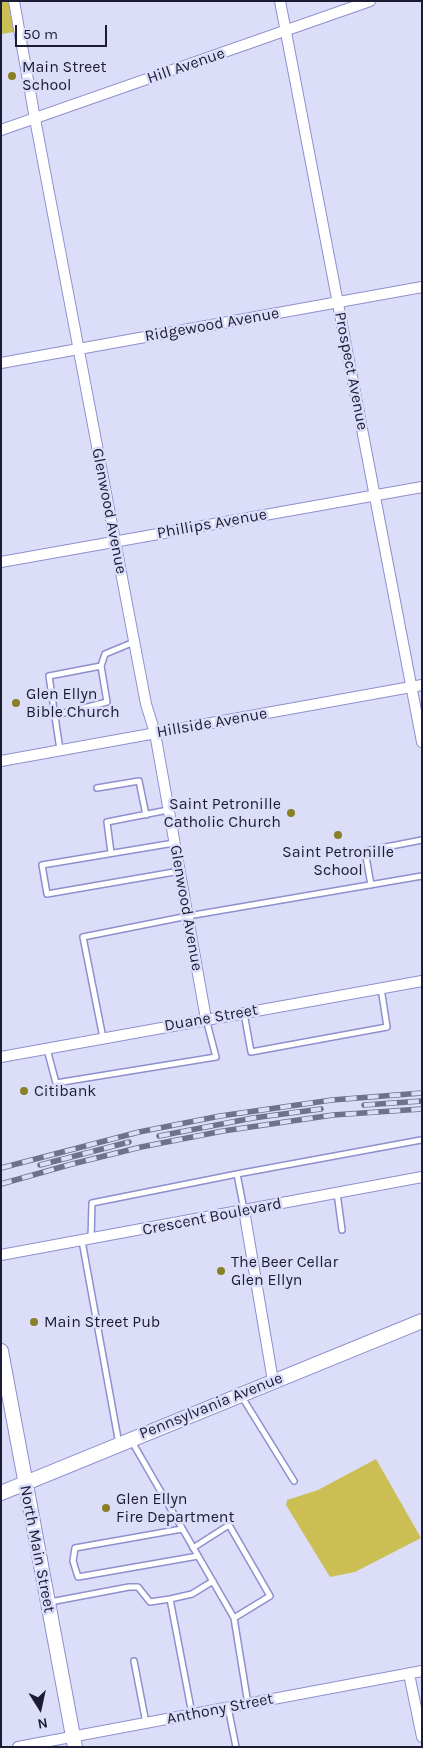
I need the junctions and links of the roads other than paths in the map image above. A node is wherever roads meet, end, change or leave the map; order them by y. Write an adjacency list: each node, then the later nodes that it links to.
1 (14, 1): 5 (street, Glenwood Avenue)
2 (280, 1): 4 (street, Prospect Avenue)
3 (370, 1): 4 (street, Hill Avenue)
4 (286, 31): 5 (street, Hill Avenue); 8 (street, Prospect Avenue)
5 (35, 119): 6 (street, Hill Avenue); 9 (street, Glenwood Avenue)
6 (1, 130)
7 (422, 287): 8 (street, Ridgewood Avenue)
8 (338, 302): 9 (street, Ridgewood Avenue); 12 (street, Prospect Avenue)
9 (79, 349): 10 (street, Ridgewood Avenue); 13 (street, Glenwood Avenue)
10 (1, 363)
11 (422, 487): 12 (street, Phillips Avenue)
12 (375, 495): 13 (street, Phillips Avenue); 17 (street, Prospect Avenue)
13 (115, 542): 14 (street, Phillips Avenue); 15 (street, Glenwood Avenue)
14 (1, 562)
15 (134, 642): 16 (lane); 19 (street, Glenwood Avenue)
16 (101, 666): 18 (lane); 18 (lane)
17 (417, 686): 19 (street, Hillside Avenue); 20 (street, Prospect Avenue)
18 (56, 715): 21 (lane)
19 (155, 733): 21 (street, Hillside Avenue); 24 (street, Glenwood Avenue)
20 (422, 742)
21 (60, 750): 22 (street, Hillside Avenue)
22 (1, 761)
23 (98, 788): 25 (lane)
24 (169, 810): 25 (lane); 27 (street, Glenwood Avenue)
25 (146, 815): 28 (lane)
26 (422, 840): 31 (lane)
27 (175, 843): 28 (lane); 29 (street, Glenwood Avenue)
28 (111, 853): 29 (lane)
29 (180, 871): 32 (street, Glenwood Avenue)
30 (422, 876): 31 (lane)
31 (371, 885): 32 (lane)
32 (188, 916): 36 (street, Glenwood Avenue); 37 (lane)
33 (422, 981): 34 (street, Duane Street)
34 (381, 988): 35 (street, Duane Street); 35 (lane)
35 (244, 1012): 36 (street, Duane Street)
36 (206, 1019): 37 (street, Duane Street); 38 (lane)
37 (102, 1038): 38 (street, Duane Street)
38 (47, 1048): 39 (street, Duane Street)
39 (1, 1057)
40 (421, 1141): 41 (lane)
41 (237, 1174): 44 (lane); 46 (lane)
42 (422, 1177): 43 (street, Crescent Boulevard)
43 (337, 1193): 44 (street, Crescent Boulevard); 45 (lane)
44 (244, 1210): 46 (street, Crescent Boulevard); 50 (street)
45 (342, 1230)
46 (87, 1240): 47 (street, Crescent Boulevard); 52 (lane)
47 (1, 1255)
48 (422, 1320): 50 (street, Pennsylvania Avenue)
49 (1, 1351): 54 (street, North Main Street)
50 (273, 1381): 51 (street, Pennsylvania Avenue)
51 (240, 1394): 52 (street, Pennsylvania Avenue); 53 (lane)
52 (125, 1442): 54 (street, Pennsylvania Avenue); 56 (lane)
53 (294, 1481)
54 (25, 1483): 55 (street, Pennsylvania Avenue); 61 (street, North Main Street)
55 (1, 1493)
56 (182, 1529): 57 (lane); 58 (lane)
57 (193, 1548): 58 (lane); 62 (lane)
58 (198, 1556): 59 (lane)
59 (213, 1581): 60 (lane); 62 (lane)
60 (170, 1599): 61 (lane); 68 (lane)
61 (48, 1602): 71 (street, North Main Street)
62 (234, 1618): 66 (lane)
63 (134, 1661): 69 (lane)
64 (422, 1671): 65 (street, Anthony Street)
65 (409, 1674): 66 (street, Anthony Street); 70 (street)
66 (248, 1704): 67 (street, Anthony Street)
67 (228, 1707): 68 (street, Anthony Street); 73 (lane)
68 (192, 1714): 69 (street, Anthony Street)
69 (146, 1723): 71 (street, Anthony Street)
70 (422, 1737)
71 (74, 1742): 72 (street, Anthony Street)
72 (18, 1747)
73 (236, 1747)

